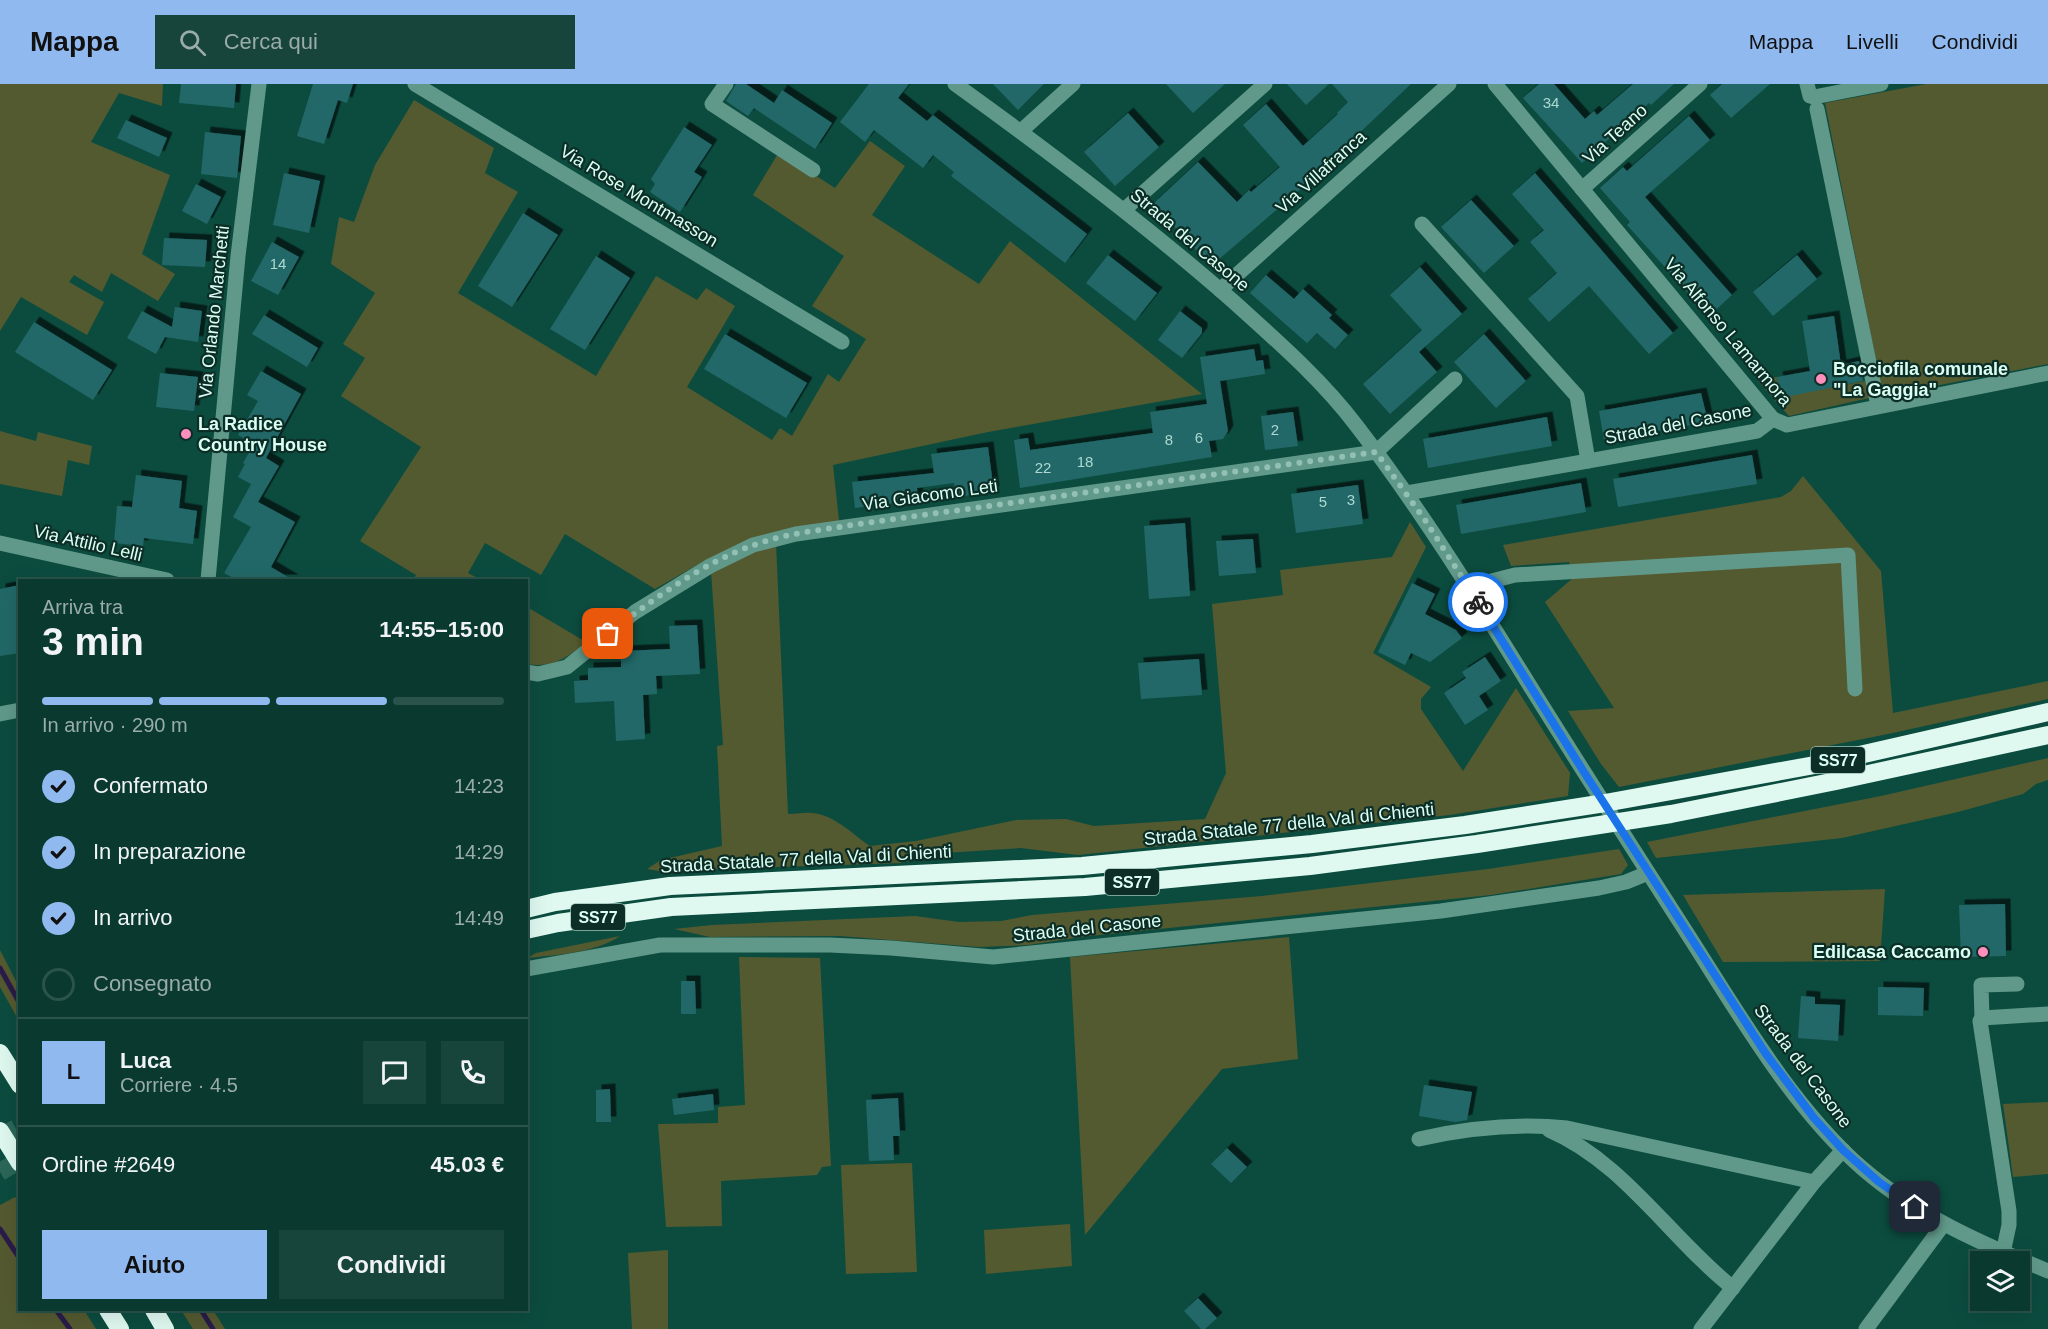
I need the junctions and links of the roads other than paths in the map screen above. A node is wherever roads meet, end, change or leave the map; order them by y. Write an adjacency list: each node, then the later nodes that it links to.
1 (258, 84): 29 (street, Via Orlando Marchetti)
2 (415, 84): 19 (street, Via Rose Montmasson)
3 (726, 84): 14 (street)
4 (955, 84): 13 (street, Strada del Casone)
5 (1073, 84): 13 (street)
6 (1265, 84): 16 (street)
7 (1449, 84): 18 (street, Via Villafranca)
8 (1495, 84): 15 (street, Via Alfonso Lamarmora)
9 (1700, 84): 15 (street, Via Teano)
10 (1807, 84): 11 (street)
11 (1881, 84)
12 (1817, 109): 22 (street)
13 (1021, 131): 16 (street, Strada del Casone)
14 (813, 170)
15 (1582, 189): 23 (street, Via Alfonso Lamarmora)
16 (1125, 210): 18 (street, Strada del Casone)
17 (1422, 224): 25 (street, Strada del Casone)
18 (1220, 290): 24 (street, Strada del Casone)
19 (842, 342)
20 (2048, 373): 22 (street, Via Alfonso Lamarmora)
21 (1455, 379): 24 (street)
22 (1878, 406): 23 (street, Via Alfonso Lamarmora)
23 (1773, 419): 25 (street, Strada del Casone)
24 (1376, 452): 26 (street, Strada del Casone); 31 (street, Via Giacomo Leti)
25 (1587, 461): 26 (street, Strada del Casone)
26 (1407, 493): 30 (street, Strada del Casone)
27 (0, 543): 28 (street, Via Attilio Lelli)
28 (162, 579)
29 (207, 579)
30 (1468, 587): 32 (street); 37 (street, Strada del Casone)
31 (528, 672)
32 (1855, 689)
33 (18, 710): 35 (street)
34 (2048, 712): 38 (highway, Strada Statale 77 della Val di Chienti / SS77)
35 (0, 714)
36 (2048, 735): 39 (highway, SS77)
37 (1648, 873): 40 (street, Strada del Casone); 49 (street, Strada del Casone)
38 (528, 909)
39 (528, 930)
40 (528, 969)
41 (2017, 984): 43 (street)
42 (2048, 1014): 43 (street)
43 (1982, 1018): 54 (street)
44 (0, 1053): 45 (highway)
45 (18, 1082)
46 (1539, 1125): 48 (street); 51 (street); 57 (street)
47 (0, 1131): 50 (highway)
48 (1419, 1139)
49 (1843, 1150): 51 (street); 52 (street, Strada del Casone)
50 (18, 1160)
51 (1814, 1182): 57 (street)
52 (1943, 1225): 53 (street, Strada del Casone); 63 (street)
53 (1999, 1251)
54 (2003, 1251)
55 (2030, 1264): 56 (street, Strada del Casone)
56 (2048, 1271)
57 (1732, 1288): 62 (street)
58 (109, 1311): 60 (highway)
59 (155, 1311): 61 (highway)
60 (120, 1329)
61 (165, 1329)
62 (1701, 1329)
63 (1866, 1329)

